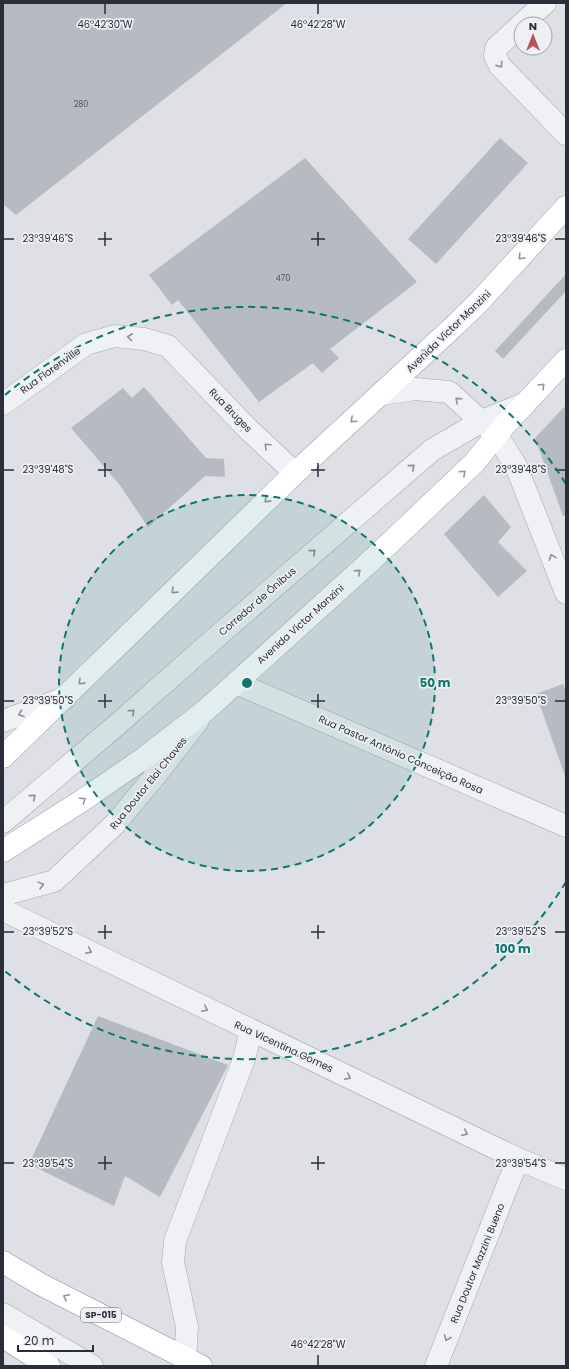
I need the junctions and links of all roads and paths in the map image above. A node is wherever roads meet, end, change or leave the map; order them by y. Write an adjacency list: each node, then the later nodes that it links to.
1 (545, 3): 2 (street)
2 (531, 16)
3 (513, 32): 4 (street, one-way to 4)
4 (566, 134)
5 (566, 207): 8 (main road, Avenida Víctor Manzini, one-way to 8)
6 (168, 346): 9 (street, Rua Florenville, one-way to 9); 11 (street, Rua Bruges, one-way to 6)
7 (566, 360): 10 (main road, Avenida Víctor Manzini, one-way to 7)
8 (382, 394): 10 (street, one-way to 8); 11 (main road, Avenida Víctor Manzini, one-way to 11)
9 (3, 404)
10 (490, 429): 12 (street, one-way to 10); 13 (main road, Avenida Víctor Manzini, one-way to 10); 18 (street, Corredor de Ônibus, one-way to 10)
11 (295, 473): 14 (main road, Avenida Víctor Manzini, one-way to 14)
12 (566, 593)
13 (236, 683): 15 (main road, Avenida Víctor Manzini); 19 (street, Rua Pastor Antônio Conceição Rosa)
14 (65, 698): 16 (street, Avenida Víctor Manzini, one-way to 16); 17 (main road, Avenida Víctor Manzini)
15 (206, 710): 20 (main road, Avenida Víctor Manzini, one-way to 15); 21 (street, Rua Doutor Eloi Chaves, one-way to 15)
16 (3, 721)
17 (3, 757)
18 (3, 822)
19 (566, 826)
20 (3, 851)
21 (3, 895)
22 (3, 910): 23 (street, Rua Vicentina Gomes, one-way to 23)
23 (251, 1031): 24 (street, Rua Vicentina Gomes, one-way to 24); 29 (street)
24 (518, 1159): 25 (street, Rua Vicentina Gomes); 32 (street, Rua Doutor Mazzini Bueno, one-way to 32)
25 (566, 1179)
26 (3, 1262): 29 (main road, SP-015, one-way to 26)
27 (3, 1314): 31 (street)
28 (3, 1338): 30 (main road)
29 (193, 1362)
30 (49, 1366)
31 (92, 1366)
32 (436, 1366)

